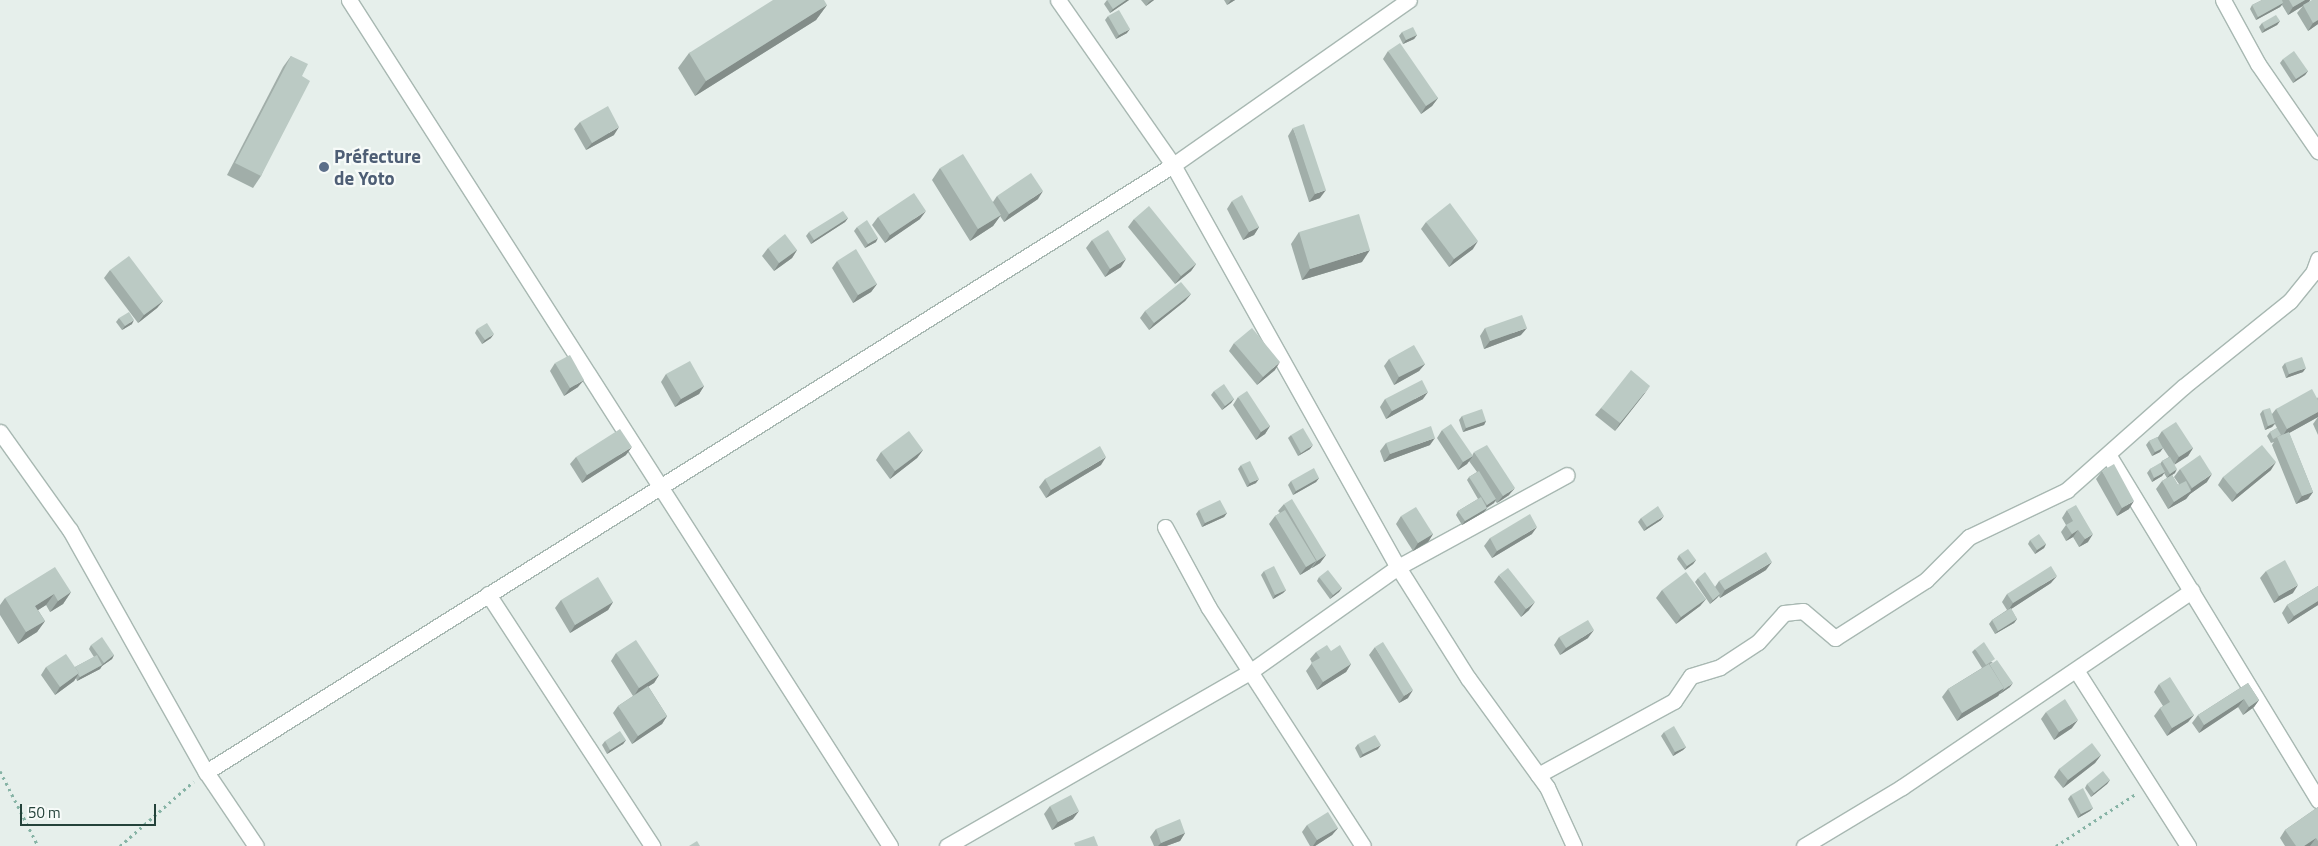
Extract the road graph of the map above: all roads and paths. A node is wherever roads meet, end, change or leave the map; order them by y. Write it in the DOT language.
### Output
graph roads {
  1 [pos="349,0"];
  2 [pos="1058,0"];
  3 [pos="1409,0"];
  4 [pos="2223,0"];
  5 [pos="2318,151"];
  6 [pos="1173,165"];
  7 [pos="2318,259"];
  8 [pos="0,432"];
  9 [pos="2109,456"];
  10 [pos="1567,475"];
  11 [pos="660,486"];
  12 [pos="1165,526"];
  13 [pos="1398,566"];
  14 [pos="2192,591"];
  15 [pos="488,594"];
  16 [pos="2076,670"];
  17 [pos="1251,671"];
  18 [pos="0,771"];
  19 [pos="206,772"];
  20 [pos="1538,775"];
  21 [pos="2148,785"];
  22 [pos="2318,800"];
  23 [pos="38,846"];
  24 [pos="120,846"];
  25 [pos="256,846"];
  26 [pos="652,846"];
  27 [pos="890,846"];
  28 [pos="947,846"];
  29 [pos="1363,846"];
  30 [pos="1574,846"];
  31 [pos="1804,846"];
  32 [pos="2056,846"];
  33 [pos="2188,846"];
  1 -- 11 [label="street"];
  2 -- 6 [label="street"];
  3 -- 6 [label="street"];
  4 -- 5 [label="street"];
  6 -- 11 [label="street"];
  6 -- 13 [label="street"];
  7 -- 9 [label="street"];
  8 -- 19 [label="street"];
  9 -- 14 [label="street"];
  9 -- 20 [label="street"];
  10 -- 13 [label="street"];
  11 -- 15 [label="street"];
  11 -- 27 [label="street"];
  12 -- 17 [label="street"];
  13 -- 17 [label="street"];
  13 -- 20 [label="street"];
  14 -- 16 [label="street"];
  14 -- 22 [label="street"];
  15 -- 19 [label="street"];
  15 -- 26 [label="street"];
  16 -- 21 [label="street"];
  16 -- 31 [label="street"];
  17 -- 28 [label="street"];
  17 -- 29 [label="street"];
  18 -- 23 [label="path"];
  19 -- 24 [label="path"];
  19 -- 25 [label="street"];
  20 -- 30 [label="street"];
  21 -- 32 [label="path"];
  21 -- 33 [label="street"];
}
